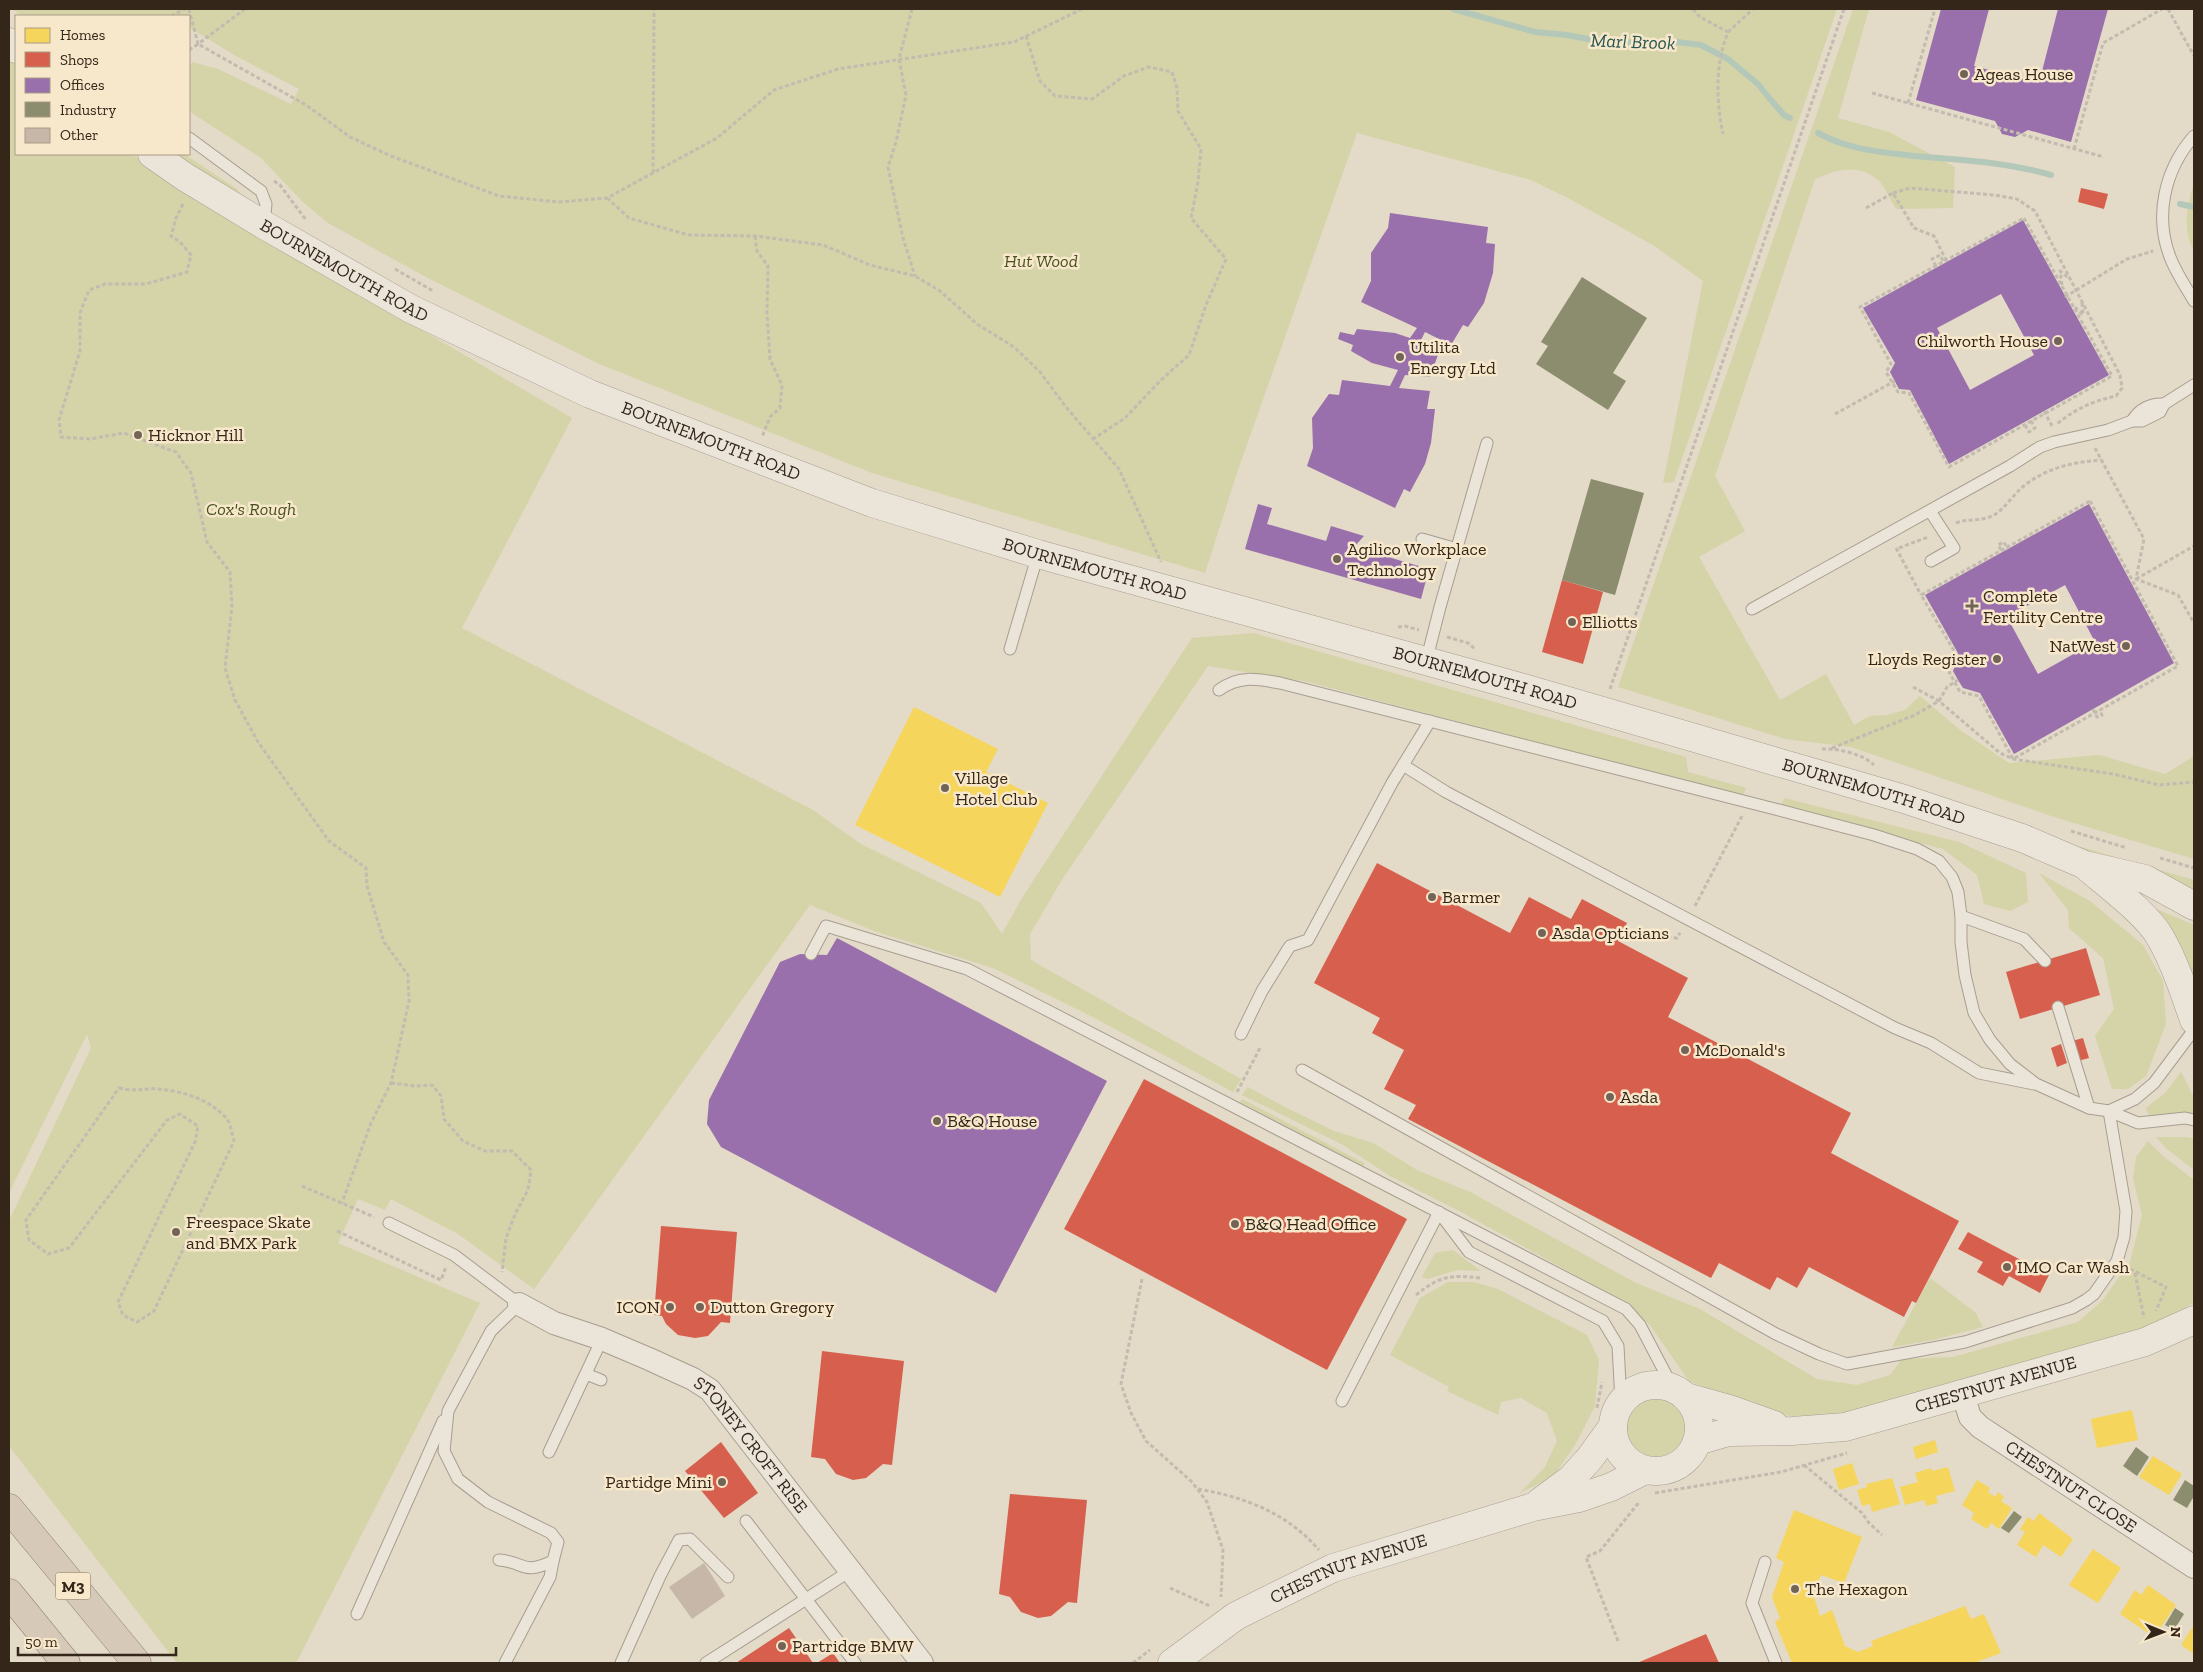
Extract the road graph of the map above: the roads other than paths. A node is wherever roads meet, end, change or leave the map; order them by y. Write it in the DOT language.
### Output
graph roads {
  1 [pos="2194,136"];
  2 [pos="190,139"];
  3 [pos="153,155"];
  4 [pos="264,225"];
  5 [pos="2194,301"];
  6 [pos="2194,385"];
  7 [pos="1487,443"];
  8 [pos="1930,511"];
  9 [pos="1422,539"];
  10 [pos="1457,549"];
  11 [pos="1038,554"];
  12 [pos="1931,561"];
  13 [pos="1752,609"];
  14 [pos="1010,648"];
  15 [pos="1426,662"];
  16 [pos="1220,690"];
  17 [pos="1430,720"];
  18 [pos="1403,765"];
  19 [pos="2085,865"];
  20 [pos="2194,906"];
  21 [pos="1961,916"];
  22 [pos="811,954"];
  23 [pos="2045,960"];
  24 [pos="2058,1007"];
  25 [pos="2194,1028"];
  26 [pos="1241,1034"];
  27 [pos="1302,1070"];
  28 [pos="2036,1084"];
  29 [pos="2089,1108"];
  30 [pos="2109,1110"];
  31 [pos="2194,1120"];
  32 [pos="1439,1212"];
  33 [pos="389,1223"];
  34 [pos="519,1304"];
  35 [pos="2194,1320"];
  36 [pos="602,1339"];
  37 [pos="586,1374"];
  38 [pos="600,1380"];
  39 [pos="1679,1393"];
  40 [pos="1962,1395"];
  41 [pos="1342,1401"];
  42 [pos="448,1410"];
  43 [pos="1609,1415"];
  44 [pos="1792,1431"];
  45 [pos="1696,1441"];
  46 [pos="549,1452"];
  47 [pos="1645,1482"];
  48 [pos="1533,1507"];
  49 [pos="9,1508"];
  50 [pos="746,1520"];
  51 [pos="498,1560"];
  52 [pos="553,1561"];
  53 [pos="1765,1562"];
  54 [pos="2194,1567"];
  55 [pos="850,1571"];
  56 [pos="728,1577"];
  57 [pos="9,1593"];
  58 [pos="807,1599"];
  59 [pos="357,1614"];
  60 [pos="1175,1662"];
  61 [pos="66,1663"];
  62 [pos="137,1663"];
  63 [pos="505,1663"];
  64 [pos="621,1663"];
  65 [pos="706,1663"];
  66 [pos="856,1663"];
  67 [pos="922,1663"];
  68 [pos="1776,1663"];
  1 -- 5 [label="lane"];
  2 -- 4 [label="lane"];
  3 -- 4 [label="street, BOURNEMOUTH ROAD"];
  4 -- 11 [label="street, BOURNEMOUTH ROAD"];
  6 -- 8 [label="lane"];
  7 -- 10 [label="lane"];
  8 -- 12 [label="lane"];
  8 -- 13 [label="lane"];
  9 -- 10 [label="lane"];
  10 -- 15 [label="lane"];
  11 -- 14 [label="lane"];
  11 -- 15 [label="street, BOURNEMOUTH ROAD"];
  15 -- 19 [label="street, BOURNEMOUTH ROAD"];
  16 -- 17 [label="lane"];
  17 -- 18 [label="lane"];
  17 -- 21 [label="lane"];
  18 -- 26 [label="lane"];
  18 -- 28 [label="lane"];
  19 -- 20 [label="street, BOURNEMOUTH ROAD"];
  19 -- 25 [label="street, BOURNEMOUTH ROAD"];
  21 -- 23 [label="lane"];
  21 -- 28 [label="lane"];
  22 -- 32 [label="lane"];
  24 -- 29 [label="lane"];
  25 -- 30 [label="lane"];
  27 -- 30 [label="lane"];
  28 -- 29 [label="lane"];
  29 -- 30 [label="lane"];
  30 -- 31 [label="lane"];
  32 -- 39 [label="lane"];
  32 -- 41 [label="lane"];
  32 -- 43 [label="lane"];
  33 -- 34 [label="lane"];
  34 -- 36 [label="street, STONEY CROFT RISE"];
  34 -- 42 [label="lane"];
  35 -- 40 [label="street, CHESTNUT AVENUE"];
  36 -- 37 [label="lane"];
  36 -- 55 [label="street, STONEY CROFT RISE"];
  37 -- 38 [label="lane"];
  37 -- 46 [label="lane"];
  39 -- 43 [label="street"];
  39 -- 44 [label="street, CHESTNUT AVENUE"];
  39 -- 45 [label="street"];
  40 -- 44 [label="street, CHESTNUT AVENUE"];
  40 -- 54 [label="street, CHESTNUT CLOSE"];
  42 -- 52 [label="lane"];
  42 -- 59 [label="lane"];
  43 -- 47 [label="street"];
  43 -- 48 [label="street, CHESTNUT AVENUE"];
  44 -- 45 [label="street, CHESTNUT AVENUE"];
  45 -- 47 [label="street"];
  47 -- 48 [label="street, CHESTNUT AVENUE"];
  48 -- 60 [label="street, CHESTNUT AVENUE"];
  49 -- 62 [label="highway, M3"];
  50 -- 58 [label="lane"];
  51 -- 52 [label="lane"];
  52 -- 63 [label="lane"];
  53 -- 68 [label="lane"];
  55 -- 58 [label="lane"];
  55 -- 67 [label="street, STONEY CROFT RISE"];
  56 -- 64 [label="lane"];
  57 -- 61 [label="highway"];
  58 -- 65 [label="lane"];
  58 -- 66 [label="lane"];
}
